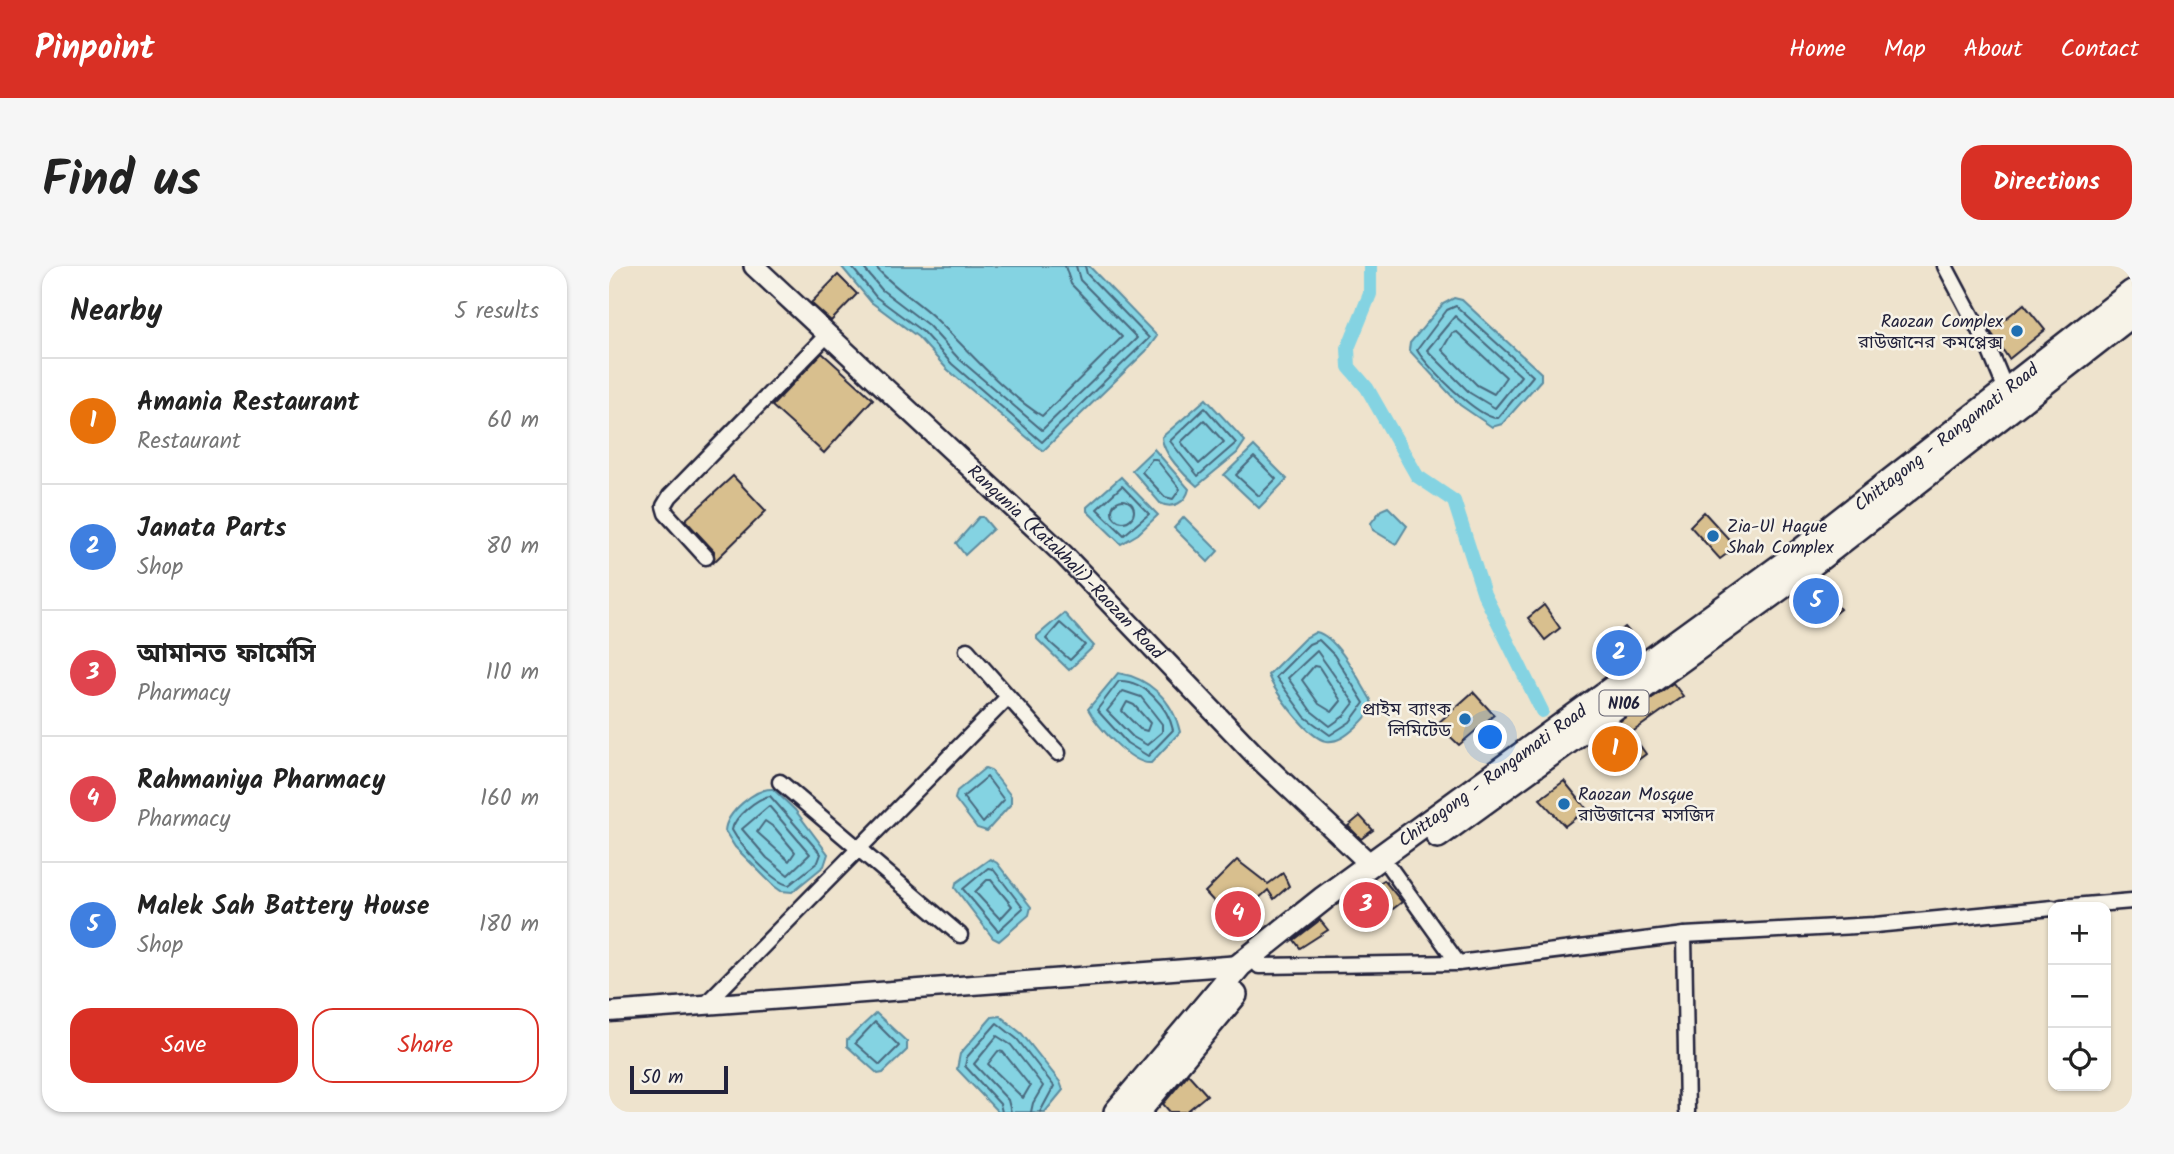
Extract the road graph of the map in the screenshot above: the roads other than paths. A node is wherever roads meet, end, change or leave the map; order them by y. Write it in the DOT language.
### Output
graph roads {
  1 [pos="754,266"];
  2 [pos="1945,266"];
  3 [pos="2132,292"];
  4 [pos="2132,315"];
  5 [pos="828,334"];
  6 [pos="2006,390"];
  7 [pos="706,557"];
  8 [pos="967,650"];
  9 [pos="1008,696"];
  10 [pos="1058,753"];
  11 [pos="780,782"];
  12 [pos="857,849"];
  13 [pos="1381,866"];
  14 [pos="2132,901"];
  15 [pos="2111,903"];
  16 [pos="2048,908"];
  17 [pos="960,935"];
  18 [pos="1684,935"];
  19 [pos="1458,963"];
  20 [pos="1250,965"];
  21 [pos="706,1004"];
  22 [pos="609,1012"];
  23 [pos="1116,1112"];
  24 [pos="1138,1112"];
  25 [pos="1686,1112"];
  1 -- 5 [label="main road, Rangunia (Katakhali)-Raozan Road"];
  2 -- 6 [label="street"];
  3 -- 6 [label="highway, Chittagong - Rangamati Road / N106"];
  4 -- 13 [label="highway, Chittagong - Rangamati Road / N106"];
  5 -- 7 [label="street"];
  5 -- 13 [label="main road, Rangunia (Katakhali)-Raozan Road"];
  6 -- 13 [label="highway, Chittagong - Rangamati Road / N106"];
  8 -- 9 [label="street"];
  9 -- 10 [label="street"];
  9 -- 12 [label="street"];
  11 -- 12 [label="street"];
  12 -- 17 [label="street"];
  12 -- 21 [label="street"];
  13 -- 19 [label="street"];
  13 -- 20 [label="highway, Chittagong - Rangamati Road / N106"];
  14 -- 15 [label="street"];
  16 -- 18 [label="street"];
  18 -- 19 [label="street"];
  18 -- 25 [label="street"];
  19 -- 20 [label="street"];
  20 -- 21 [label="street"];
  20 -- 23 [label="highway, Chittagong - Rangamati Road / N106"];
  20 -- 24 [label="highway, Chittagong - Rangamati Road / N106"];
  21 -- 22 [label="street"];
}
